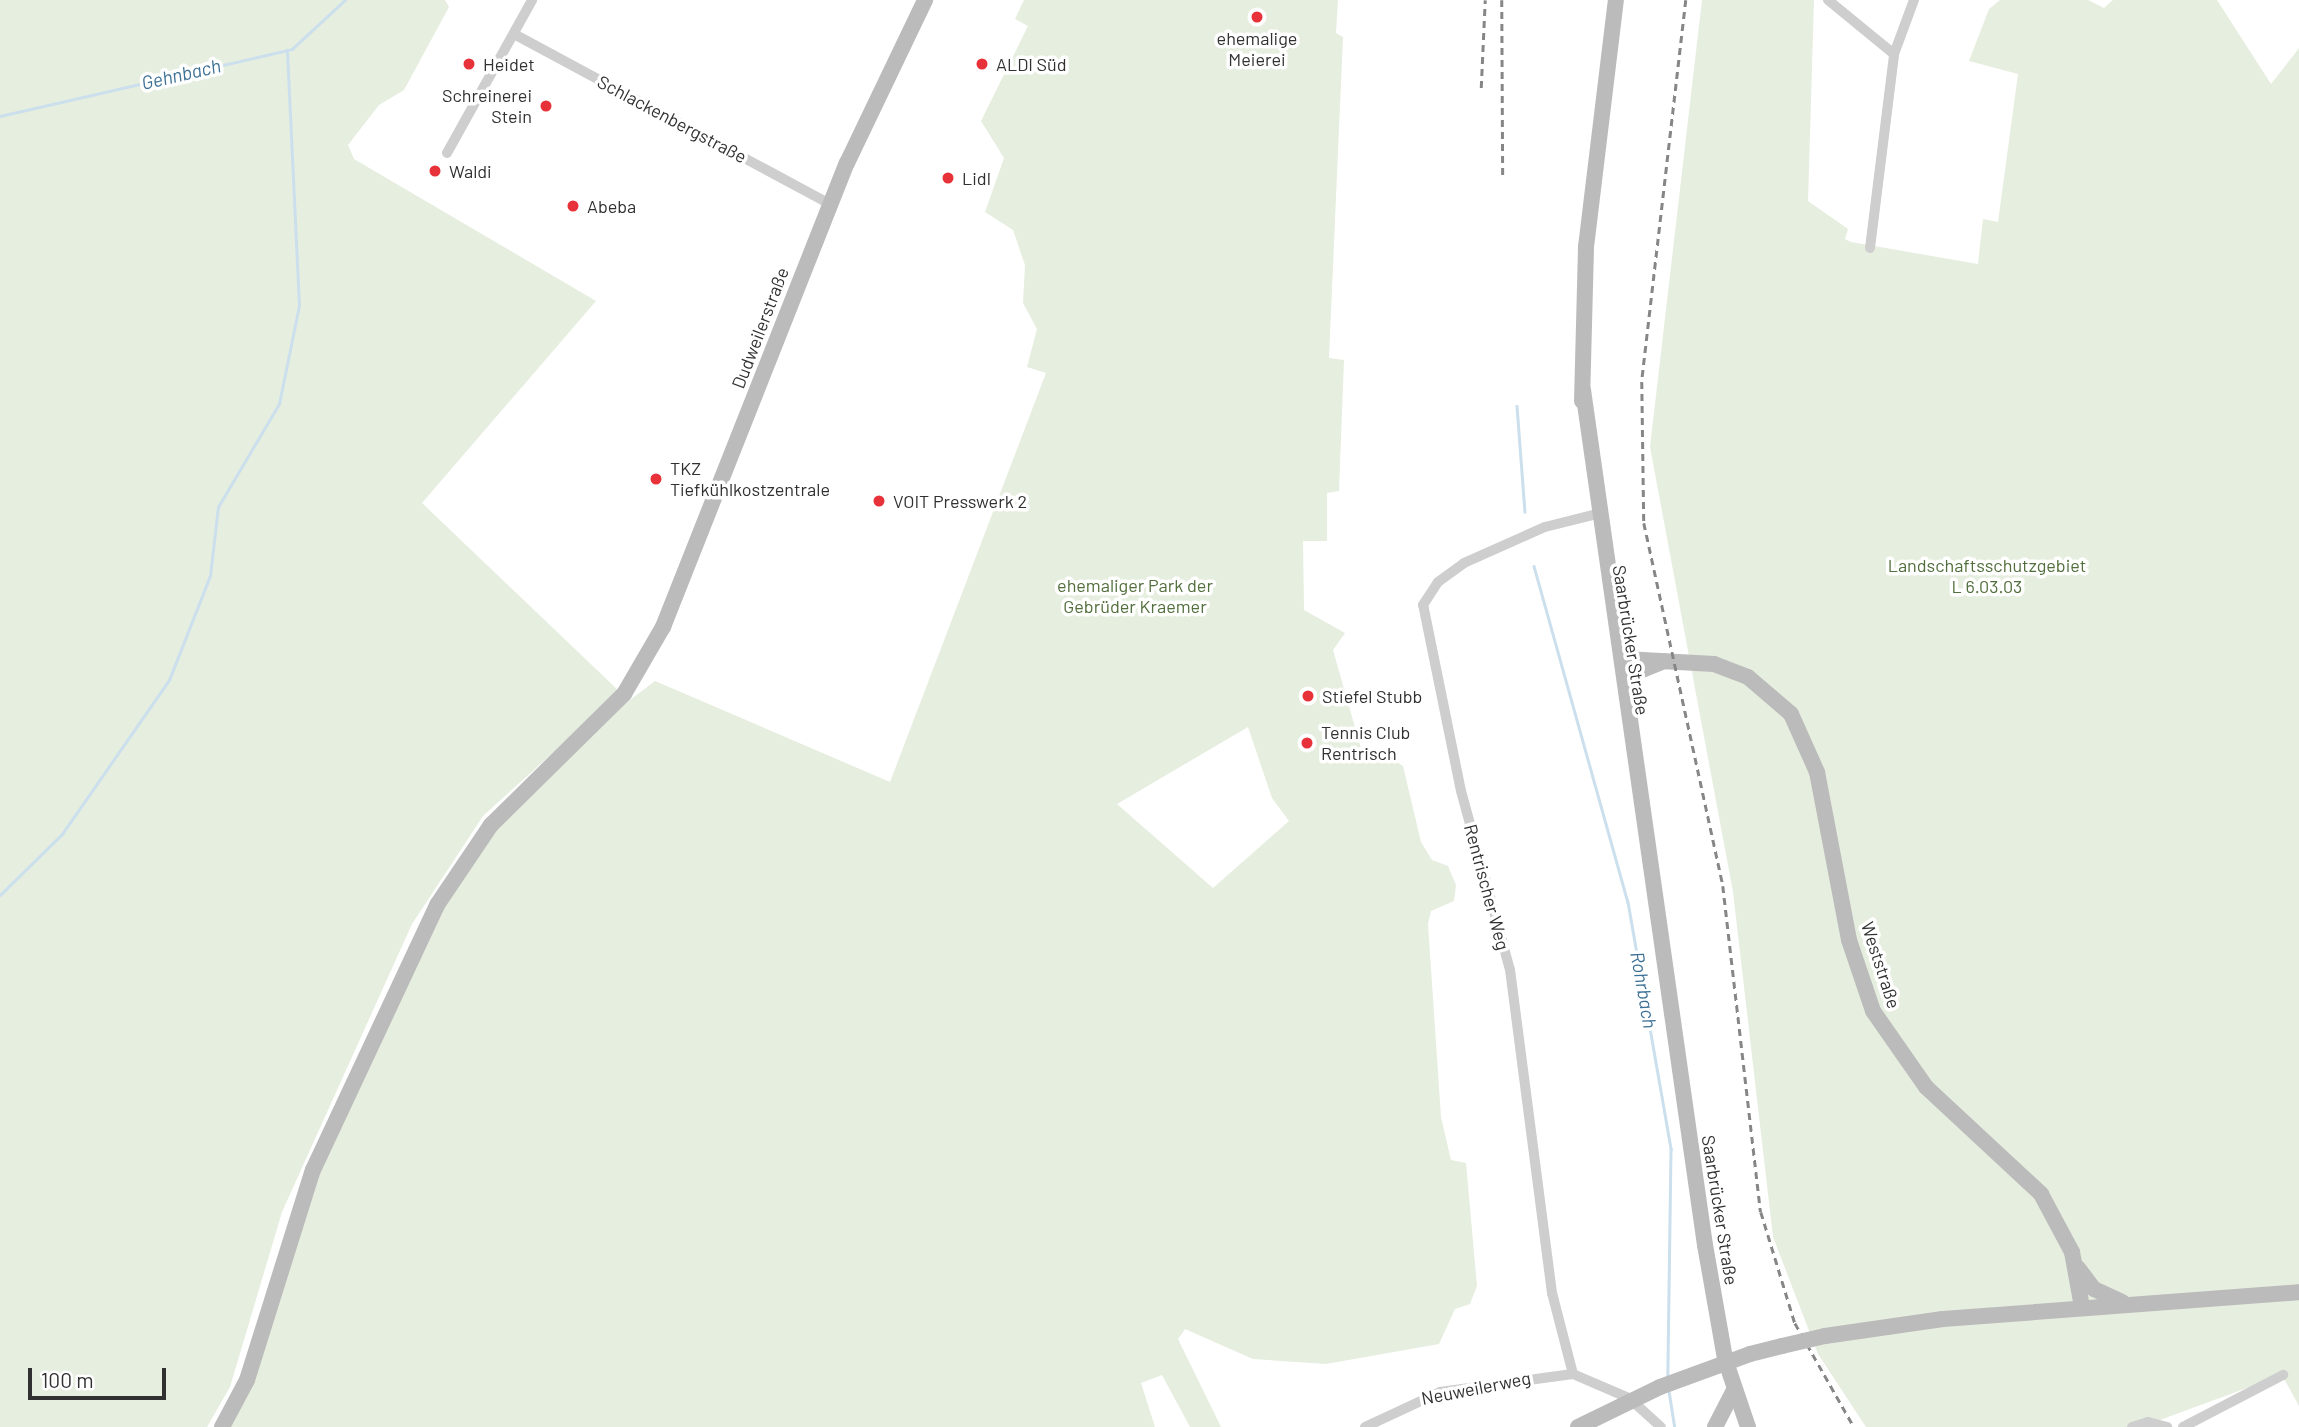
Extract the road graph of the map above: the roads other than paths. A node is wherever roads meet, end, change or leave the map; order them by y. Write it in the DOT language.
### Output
graph roads {
  1 [pos="532,0"];
  2 [pos="925,0"];
  3 [pos="1616,0"];
  4 [pos="1828,0"];
  5 [pos="1914,0"];
  6 [pos="514,34"];
  7 [pos="1894,54"];
  8 [pos="447,153"];
  9 [pos="830,204"];
  10 [pos="1870,248"];
  11 [pos="1596,514"];
  12 [pos="1623,669"];
  13 [pos="2077,1266"];
  14 [pos="2299,1292"];
  15 [pos="2128,1304"];
  16 [pos="2082,1307"];
  17 [pos="1573,1374"];
  18 [pos="2283,1375"];
  19 [pos="1734,1390"];
  20 [pos="222,1427"];
  21 [pos="1365,1427"];
  22 [pos="1578,1427"];
  23 [pos="1661,1427"];
  24 [pos="1716,1427"];
  25 [pos="1748,1427"];
  26 [pos="2132,1427"];
  27 [pos="2167,1427"];
  28 [pos="2183,1427"];
  1 -- 6 [label="street"];
  2 -- 9 [label="main road, Dudweilerstraße"];
  3 -- 11 [label="main road, Saarbrücker Straße"];
  4 -- 7 [label="street"];
  5 -- 7 [label="street"];
  6 -- 8 [label="street"];
  6 -- 9 [label="street, Schlackenbergstraße"];
  7 -- 10 [label="street"];
  9 -- 20 [label="main road, Dudweilerstraße"];
  11 -- 12 [label="main road, Saarbrücker Straße"];
  11 -- 17 [label="street, Rentrischer Weg"];
  12 -- 13 [label="main road, Weststraße"];
  12 -- 19 [label="main road, Saarbrücker Straße"];
  13 -- 15 [label="main road"];
  13 -- 16 [label="main road, Weststraße"];
  14 -- 15 [label="main road"];
  15 -- 16 [label="main road"];
  16 -- 22 [label="main road, bridge"];
  17 -- 21 [label="street, Neuweilerweg"];
  17 -- 23 [label="street"];
  18 -- 28 [label="street"];
  19 -- 24 [label="main road"];
  19 -- 25 [label="main road, Saarbrücker Straße"];
  26 -- 27 [label="street"];
}
